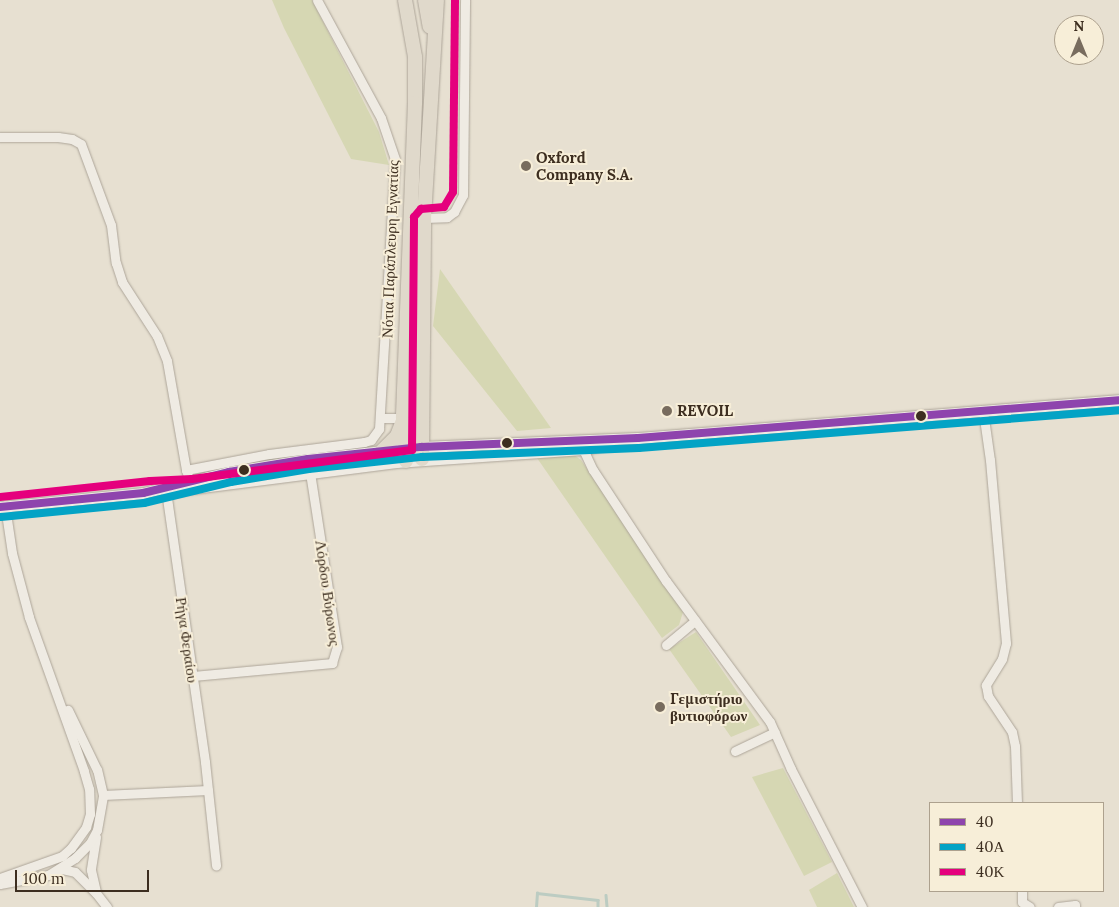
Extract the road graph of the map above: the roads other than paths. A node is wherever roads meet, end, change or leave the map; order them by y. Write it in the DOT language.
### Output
graph roads {
  1 [pos="318,0"];
  2 [pos="405,0"];
  3 [pos="425,0"];
  4 [pos="437,0"];
  5 [pos="465,0"];
  6 [pos="434,60"];
  7 [pos="0,137"];
  8 [pos="424,218"];
  9 [pos="1119,400"];
  10 [pos="983,411"];
  11 [pos="381,418"];
  12 [pos="403,418"];
  13 [pos="638,438"];
  14 [pos="578,449"];
  15 [pos="382,451"];
  16 [pos="422,453"];
  17 [pos="405,455"];
  18 [pos="310,472"];
  19 [pos="189,480"];
  20 [pos="151,491"];
  21 [pos="166,491"];
  22 [pos="2,507"];
  23 [pos="695,621"];
  24 [pos="666,645"];
  25 [pos="193,676"];
  26 [pos="53,680"];
  27 [pos="775,732"];
  28 [pos="735,751"];
  29 [pos="208,790"];
  30 [pos="103,795"];
  31 [pos="1017,802"];
  32 [pos="97,830"];
  33 [pos="77,841"];
  34 [pos="62,856"];
  35 [pos="75,858"];
  36 [pos="216,865"];
  37 [pos="91,870"];
  38 [pos="48,875"];
  39 [pos="0,878"];
  40 [pos="83,878"];
  41 [pos="0,884"];
  42 [pos="1022,892"];
  43 [pos="96,893"];
  44 [pos="107,907"];
  45 [pos="862,907"];
  46 [pos="1030,907"];
  47 [pos="1058,907"];
  48 [pos="1075,907"];
  1 -- 11 [label="street, Νότια Παράπλευρη Εγνατίας"];
  2 -- 12 [label="highway"];
  3 -- 6 [label="highway"];
  4 -- 6 [label="highway"];
  5 -- 8 [label="street"];
  6 -- 8 [label="highway"];
  7 -- 19 [label="street"];
  8 -- 16 [label="highway"];
  9 -- 10 [label="main road"];
  10 -- 13 [label="main road"];
  10 -- 31 [label="street"];
  11 -- 12 [label="street"];
  11 -- 19 [label="street"];
  12 -- 15 [label="highway"];
  12 -- 17 [label="highway"];
  13 -- 14 [label="main road"];
  13 -- 16 [label="main road"];
  14 -- 16 [label="main road"];
  14 -- 23 [label="street"];
  15 -- 17 [label="main road"];
  15 -- 19 [label="main road"];
  16 -- 17 [label="main road"];
  17 -- 18 [label="main road"];
  18 -- 19 [label="main road"];
  18 -- 25 [label="street, Λόρδου Βύρωνος"];
  19 -- 20 [label="main road"];
  19 -- 21 [label="main road"];
  20 -- 21 [label="main road"];
  20 -- 22 [label="main road"];
  21 -- 25 [label="street, Ρήγα Φεραίου"];
  22 -- 26 [label="street"];
  23 -- 24 [label="street"];
  23 -- 27 [label="street"];
  25 -- 29 [label="street, Ρήγα Φεραίου"];
  26 -- 30 [label="street"];
  26 -- 33 [label="street"];
  27 -- 28 [label="street"];
  27 -- 45 [label="street"];
  29 -- 30 [label="street"];
  29 -- 36 [label="street, Ρήγα Φεραίου"];
  30 -- 32 [label="street"];
  32 -- 35 [label="street"];
  32 -- 37 [label="street"];
  33 -- 34 [label="street"];
  33 -- 35 [label="street"];
  34 -- 35 [label="street"];
  34 -- 39 [label="street"];
  35 -- 37 [label="street"];
  35 -- 38 [label="street"];
  35 -- 40 [label="street"];
  37 -- 43 [label="street"];
  38 -- 40 [label="street"];
  38 -- 41 [label="street"];
  40 -- 43 [label="street"];
  42 -- 46 [label="street"];
  43 -- 44 [label="street"];
  47 -- 48 [label="street"];
}
